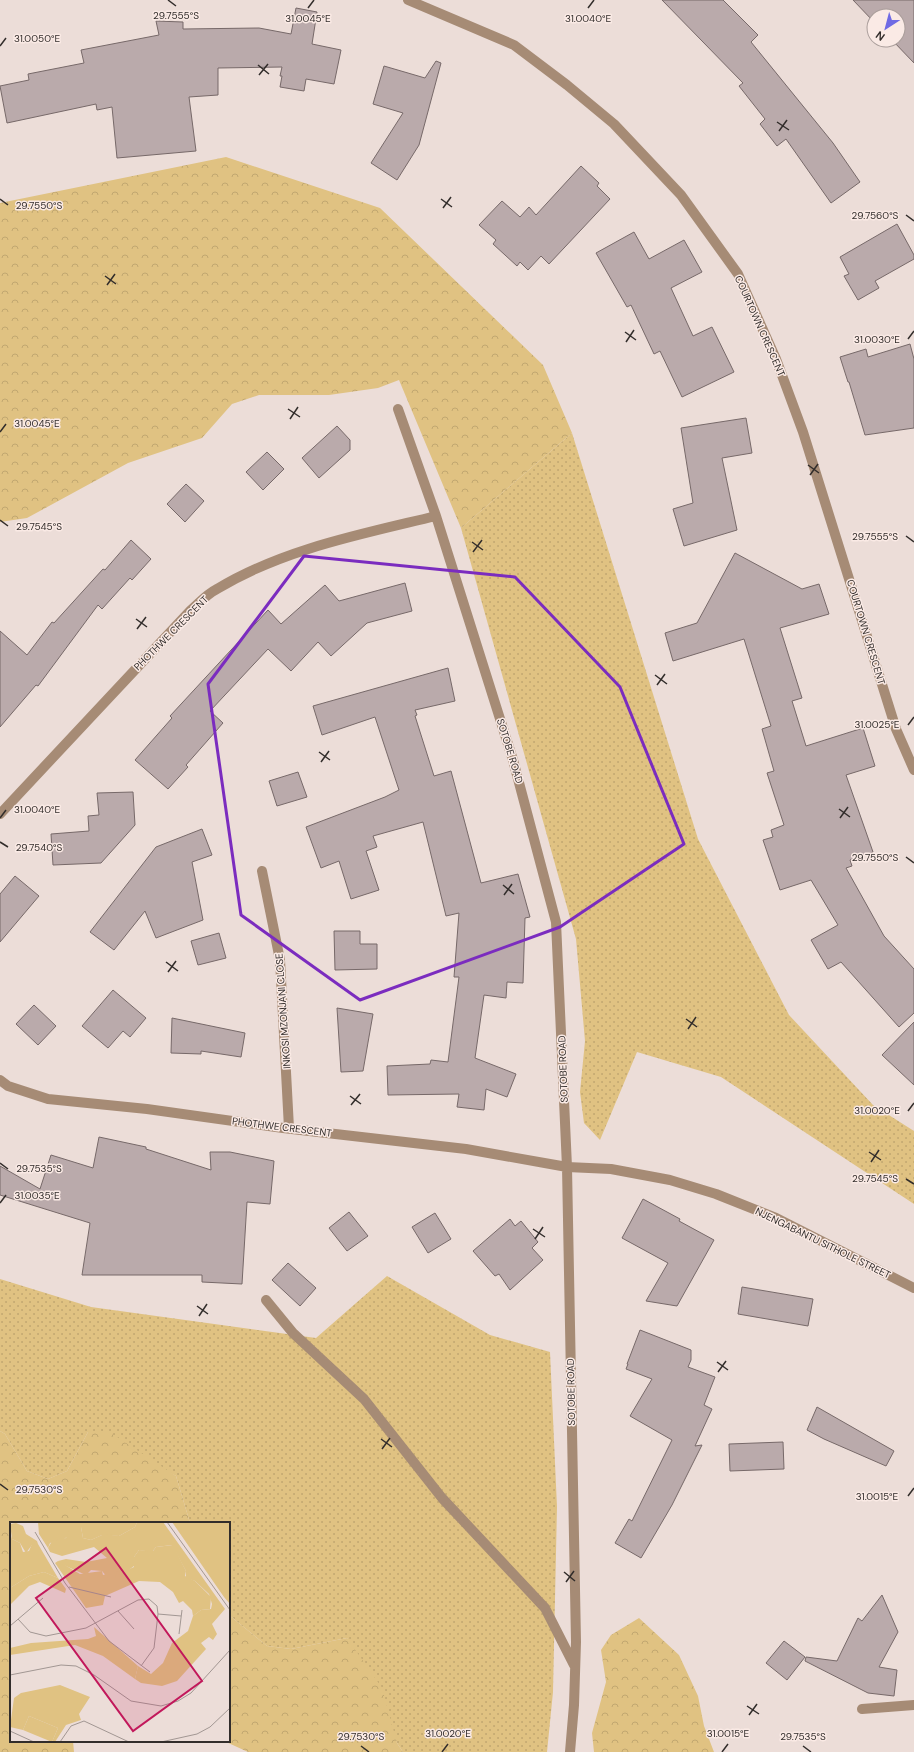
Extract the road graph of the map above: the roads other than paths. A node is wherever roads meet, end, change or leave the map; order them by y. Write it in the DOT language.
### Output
graph roads {
  1 [pos="408,0"];
  2 [pos="398,409"];
  3 [pos="436,516"];
  4 [pos="914,770"];
  5 [pos="0,814"];
  6 [pos="262,871"];
  7 [pos="0,1080"];
  8 [pos="289,1128"];
  9 [pos="567,1167"];
  10 [pos="914,1288"];
  11 [pos="266,1300"];
  12 [pos="575,1666"];
  13 [pos="914,1706"];
  14 [pos="862,1709"];
  15 [pos="570,1752"];
  1 -- 4 [label="street, COURTOWN CRESCENT"];
  2 -- 3 [label="street, SOTOBE ROAD"];
  3 -- 5 [label="street, PHOTHWE CRESCENT"];
  3 -- 9 [label="street, SOTOBE ROAD"];
  6 -- 8 [label="street, INKOSI MZONJANI CLOSE"];
  7 -- 8 [label="street, PHOTHWE CRESCENT"];
  8 -- 9 [label="street, PHOTHWE CRESCENT"];
  9 -- 10 [label="street, NJENGABANTU SITHOLE STREET"];
  9 -- 12 [label="street, SOTOBE ROAD"];
  11 -- 12 [label="street"];
  12 -- 15 [label="street, SOTOBE ROAD"];
  13 -- 14 [label="street"];
}
